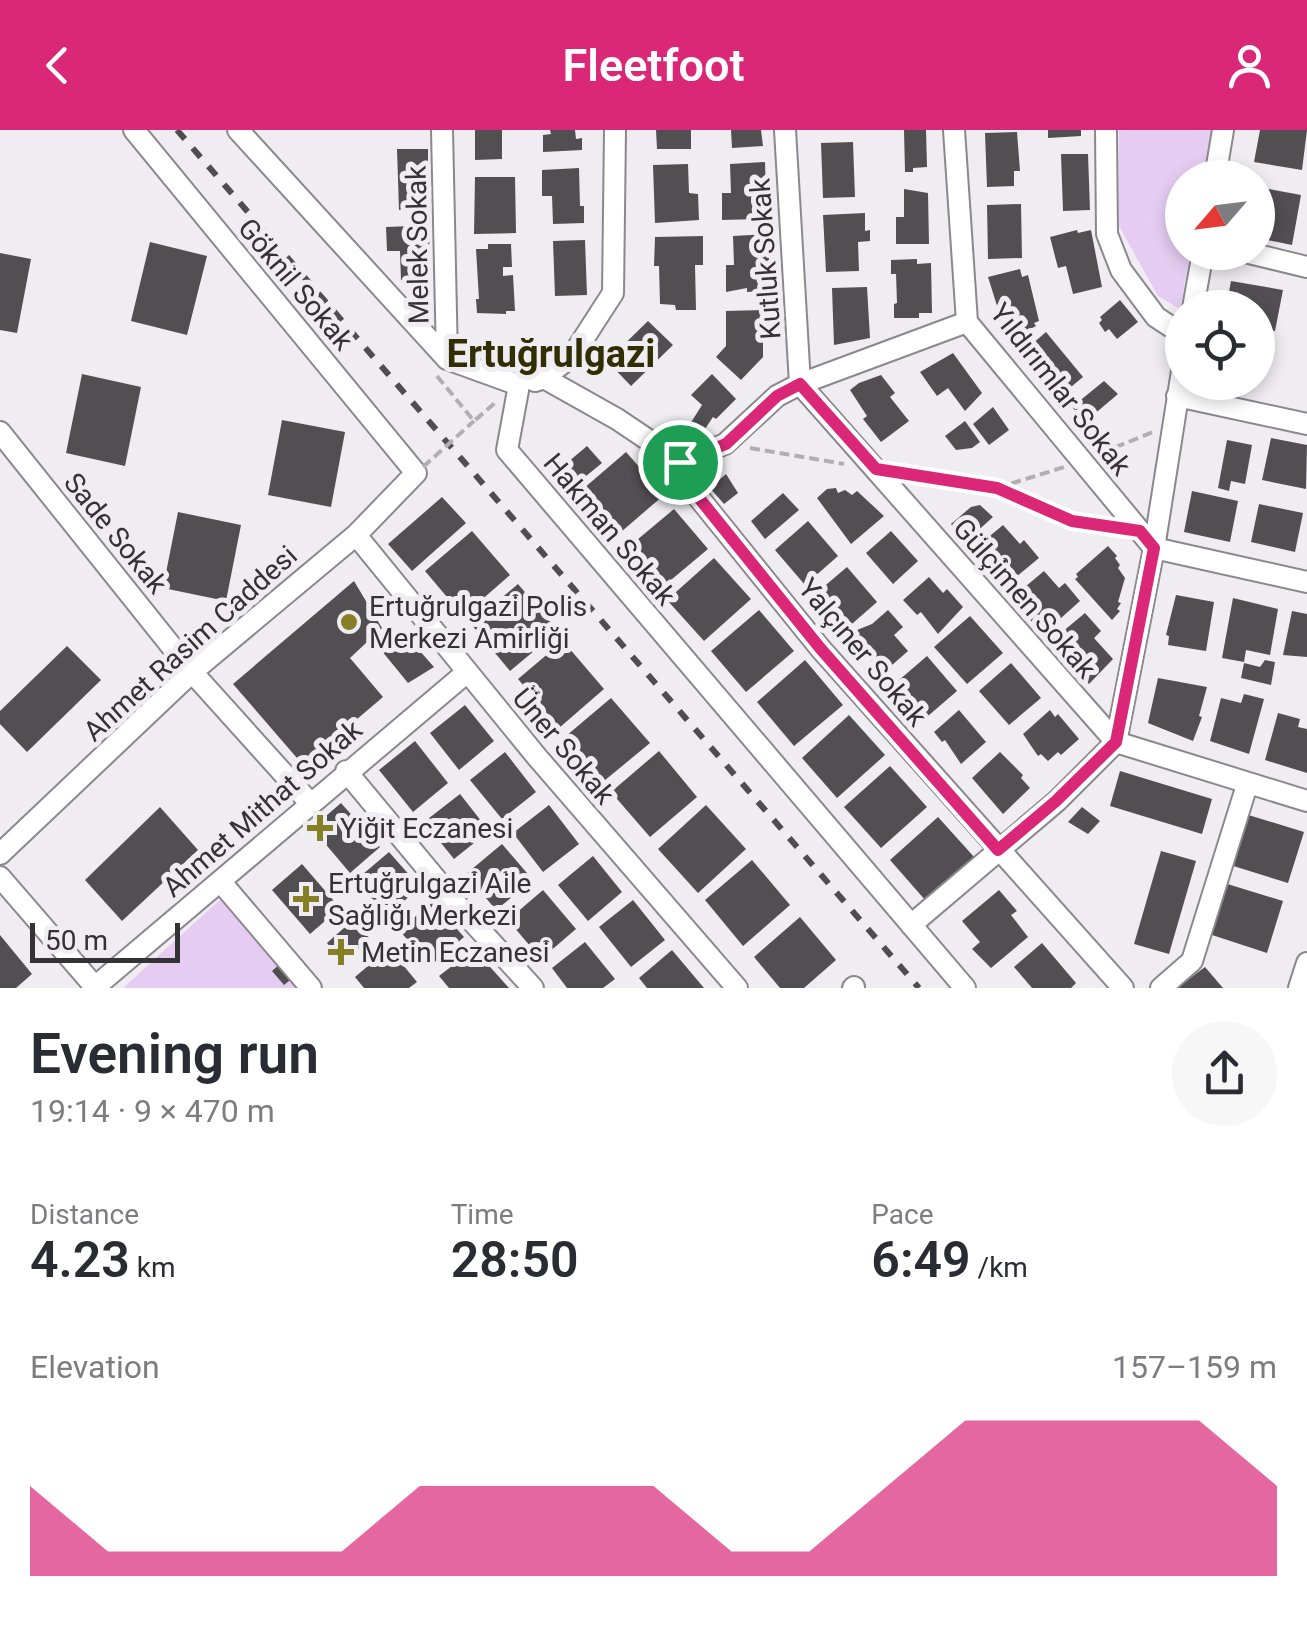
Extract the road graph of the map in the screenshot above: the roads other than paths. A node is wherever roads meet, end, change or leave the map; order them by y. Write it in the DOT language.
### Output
graph roads {
  1 [pos="134,130"];
  2 [pos="238,130"];
  3 [pos="442,130"];
  4 [pos="615,130"];
  5 [pos="785,130"];
  6 [pos="954,130"];
  7 [pos="1106,130"];
  8 [pos="1223,130"];
  9 [pos="1218,160"];
  10 [pos="1275,259"];
  11 [pos="1307,267"];
  12 [pos="967,322"];
  13 [pos="1165,322"];
  14 [pos="441,367"];
  15 [pos="544,378"];
  16 [pos="800,384"];
  17 [pos="519,385"];
  18 [pos="1177,400"];
  19 [pos="1196,400"];
  20 [pos="1307,424"];
  21 [pos="0,432"];
  22 [pos="680,462"];
  23 [pos="420,470"];
  24 [pos="356,535"];
  25 [pos="1147,540"];
  26 [pos="1307,582"];
  27 [pos="192,672"];
  28 [pos="466,672"];
  29 [pos="1116,742"];
  30 [pos="346,771"];
  31 [pos="1247,785"];
  32 [pos="1307,801"];
  33 [pos="310,803"];
  34 [pos="998,850"];
  35 [pos="0,854"];
  36 [pos="0,877"];
  37 [pos="220,881"];
  38 [pos="911,925"];
  39 [pos="1307,963"];
  40 [pos="96,987"];
  41 [pos="311,988"];
  42 [pos="532,988"];
  43 [pos="737,988"];
  44 [pos="965,988"];
  45 [pos="1123,988"];
  46 [pos="1161,988"];
  47 [pos="1299,988"];
  1 -- 23 [label="street, Göknil Sokak"];
  2 -- 14 [label="street"];
  3 -- 14 [label="street, Melek Sokak"];
  4 -- 15 [label="street"];
  5 -- 16 [label="street, Kutluk Sokak"];
  6 -- 12 [label="street, Yıldırımlar Sokak"];
  7 -- 13 [label="street"];
  8 -- 9 [label="street"];
  10 -- 11 [label="street"];
  12 -- 16 [label="street"];
  12 -- 25 [label="street, Yıldırımlar Sokak"];
  14 -- 17 [label="street"];
  15 -- 17 [label="street"];
  15 -- 22 [label="street, Yalçıner Sokak"];
  16 -- 22 [label="street"];
  16 -- 29 [label="street, Gülçimen Sokak"];
  17 -- 38 [label="street, Hakman Sokak"];
  18 -- 25 [label="street"];
  19 -- 20 [label="street"];
  21 -- 27 [label="street, Sade Sokak"];
  22 -- 34 [label="street, Yalçıner Sokak"];
  23 -- 24 [label="street, Ahmet Rasim Caddesi"];
  24 -- 27 [label="street, Ahmet Rasim Caddesi"];
  24 -- 28 [label="street, Üner Sokak"];
  25 -- 26 [label="street"];
  25 -- 29 [label="street"];
  27 -- 33 [label="street, Sade Sokak"];
  27 -- 35 [label="street, Ahmet Rasim Caddesi"];
  28 -- 30 [label="street, Ahmet Mithat Sokak"];
  28 -- 43 [label="street, Üner Sokak"];
  29 -- 31 [label="street"];
  29 -- 34 [label="street"];
  30 -- 33 [label="street, Ahmet Mithat Sokak"];
  30 -- 42 [label="street"];
  31 -- 32 [label="street"];
  31 -- 46 [label="street"];
  33 -- 37 [label="street, Ahmet Mithat Sokak"];
  34 -- 38 [label="street"];
  34 -- 45 [label="street, Yalçıner Sokak"];
  36 -- 40 [label="street"];
  37 -- 40 [label="street, Ahmet Mithat Sokak"];
  37 -- 41 [label="street"];
  38 -- 44 [label="street, Hakman Sokak"];
  39 -- 47 [label="street"];
}
